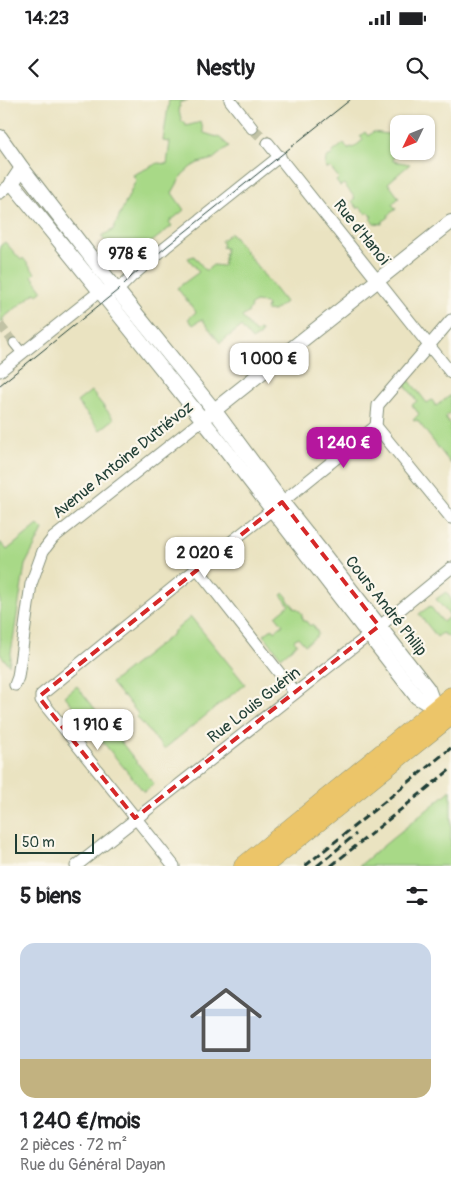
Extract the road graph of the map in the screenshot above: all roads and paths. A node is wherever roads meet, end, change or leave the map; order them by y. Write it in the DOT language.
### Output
graph roads {
  1 [pos="230,100"];
  2 [pos="252,128"];
  3 [pos="0,137"];
  4 [pos="268,143"];
  5 [pos="280,156"];
  6 [pos="22,168"];
  7 [pos="12,183"];
  8 [pos="0,193"];
  9 [pos="451,222"];
  10 [pos="378,279"];
  11 [pos="118,290"];
  12 [pos="100,291"];
  13 [pos="451,320"];
  14 [pos="14,343"];
  15 [pos="430,345"];
  16 [pos="22,353"];
  17 [pos="0,370"];
  18 [pos="451,372"];
  19 [pos="214,410"];
  20 [pos="202,420"];
  21 [pos="376,426"];
  22 [pos="277,506"];
  23 [pos="451,518"];
  24 [pos="197,568"];
  25 [pos="451,568"];
  26 [pos="374,630"];
  27 [pos="14,685"];
  28 [pos="295,693"];
  29 [pos="451,696"];
  30 [pos="435,708"];
  31 [pos="451,716"];
  32 [pos="135,818"];
  33 [pos="76,866"];
  34 [pos="174,866"];
  35 [pos="242,866"];
  36 [pos="264,866"];
  1 -- 2 [label="street"];
  3 -- 6 [label="street, Cours André Philip"];
  4 -- 5 [label="street, Rue d'Hanoï"];
  5 -- 10 [label="street, Rue d'Hanoï"];
  5 -- 11 [label="street"];
  6 -- 7 [label="street"];
  6 -- 11 [label="street, Cours André Philip"];
  7 -- 8 [label="street"];
  7 -- 12 [label="street, Cours André Philip"];
  9 -- 10 [label="street, Avenue Antoine Dutriévoz"];
  10 -- 15 [label="street, Rue d'Hanoï"];
  10 -- 19 [label="street, Avenue Antoine Dutriévoz"];
  11 -- 12 [label="street"];
  11 -- 19 [label="street, Cours André Philip"];
  12 -- 16 [label="street"];
  12 -- 20 [label="street, Cours André Philip"];
  13 -- 15 [label="street"];
  14 -- 16 [label="street"];
  15 -- 18 [label="street, Rue d'Hanoï"];
  15 -- 21 [label="street"];
  16 -- 17 [label="street"];
  19 -- 20 [label="street, Avenue Antoine Dutriévoz"];
  19 -- 22 [label="street, Cours André Philip"];
  20 -- 22 [label="street, Cours André Philip"];
  20 -- 27 [label="street, Avenue Antoine Dutriévoz"];
  21 -- 22 [label="street"];
  21 -- 23 [label="street"];
  22 -- 24 [label="street"];
  22 -- 26 [label="street, Cours André Philip"];
  24 -- 28 [label="street"];
  24 -- 32 [label="street"];
  25 -- 26 [label="street, Rue Louis Guérin"];
  26 -- 28 [label="street, Rue Louis Guérin"];
  26 -- 30 [label="street, Cours André Philip"];
  28 -- 32 [label="street, Rue Louis Guérin"];
  29 -- 30 [label="main road"];
  30 -- 35 [label="main road"];
  31 -- 36 [label="main road"];
  32 -- 33 [label="street, Rue Louis Guérin"];
  32 -- 34 [label="street"];
}
